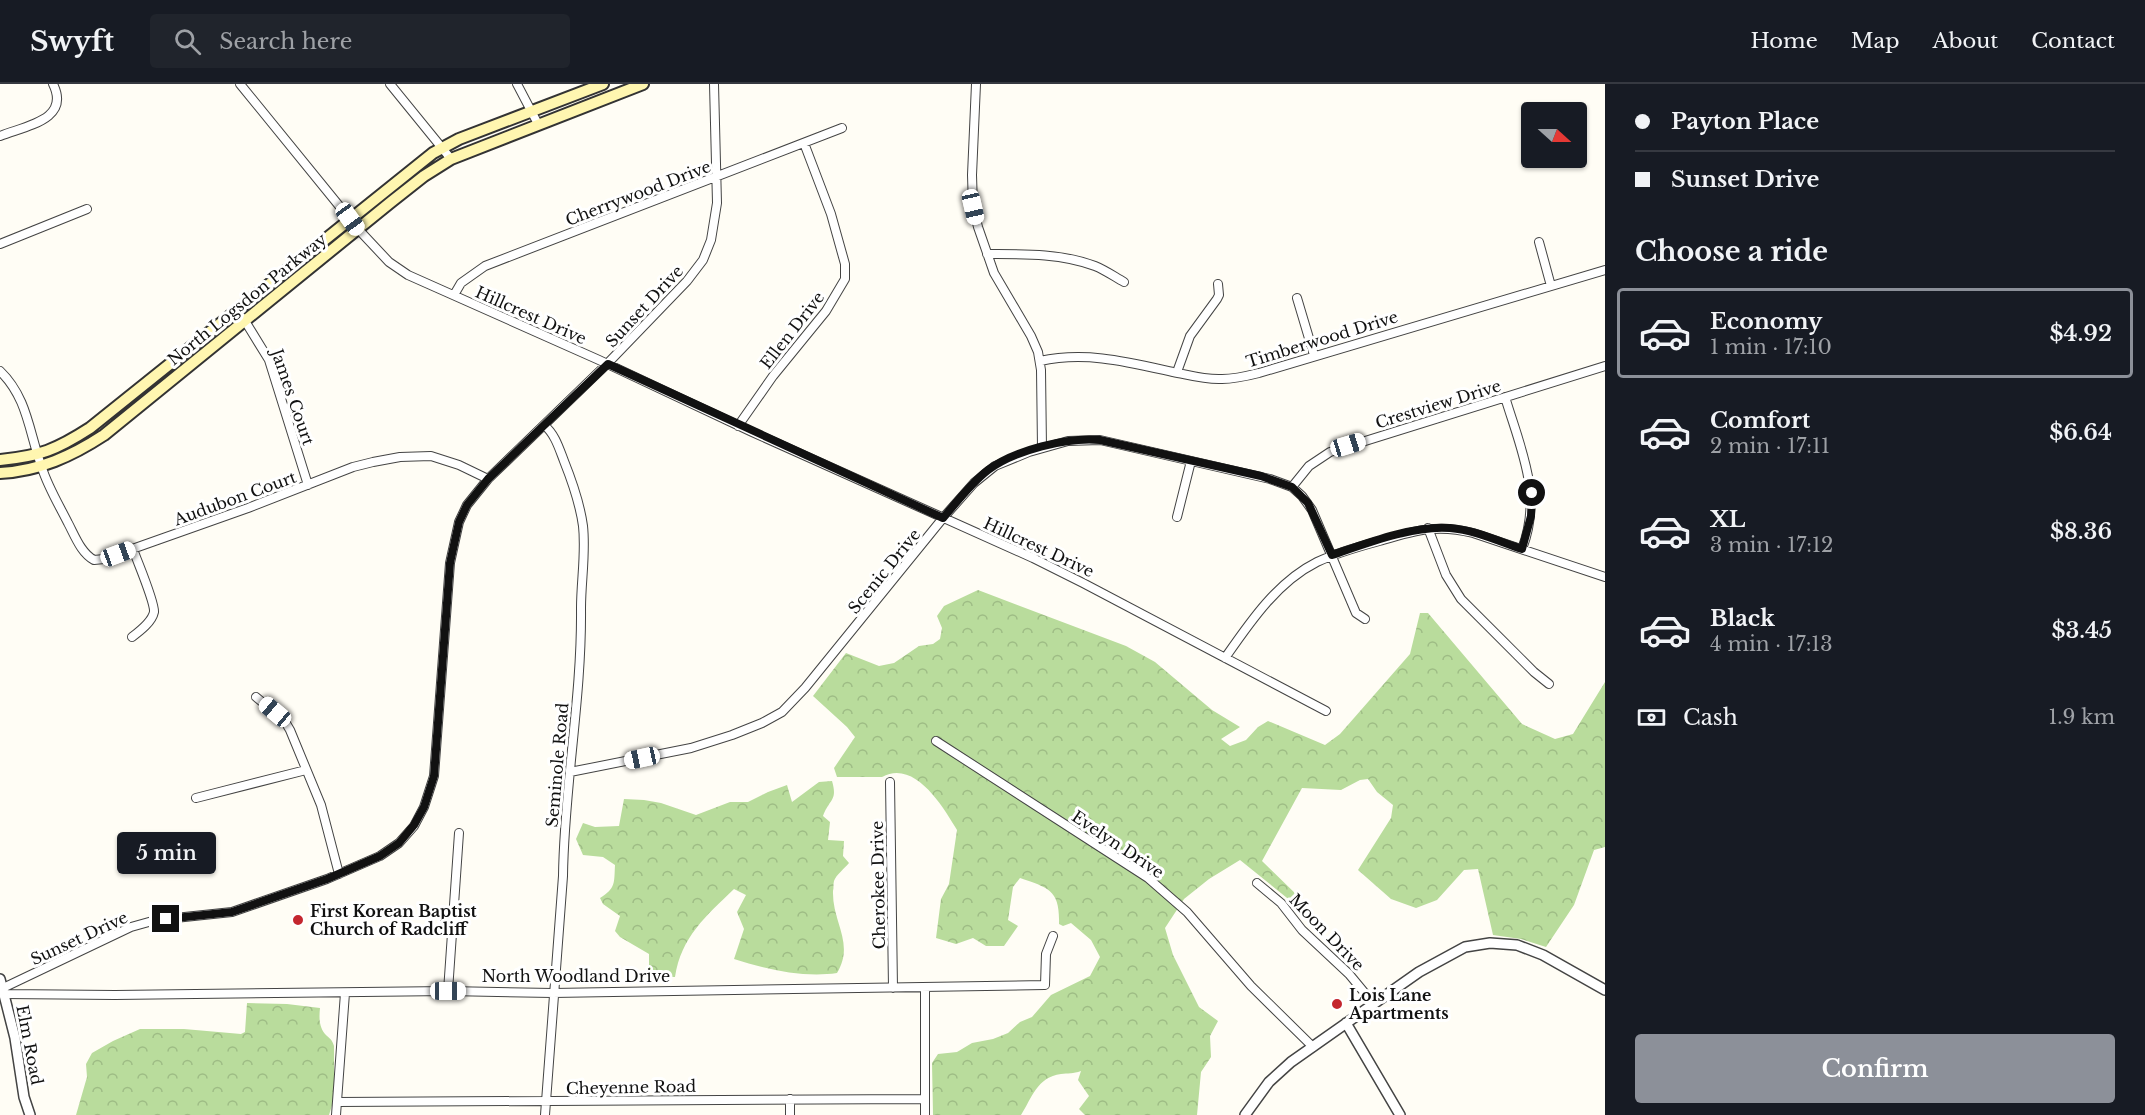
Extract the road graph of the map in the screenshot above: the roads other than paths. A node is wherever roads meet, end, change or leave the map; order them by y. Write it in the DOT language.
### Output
graph roads {
  1 [pos="52,84"];
  2 [pos="240,84"];
  3 [pos="390,84"];
  4 [pos="517,84"];
  5 [pos="603,84"];
  6 [pos="643,84"];
  7 [pos="714,84"];
  8 [pos="976,84"];
  9 [pos="531,112"];
  10 [pos="538,124"];
  11 [pos="842,128"];
  12 [pos="0,136"];
  13 [pos="804,143"];
  14 [pos="442,148"];
  15 [pos="451,159"];
  16 [pos="718,177"];
  17 [pos="87,209"];
  18 [pos="350,219"];
  19 [pos="357,229"];
  20 [pos="1539,242"];
  21 [pos="0,244"];
  22 [pos="987,254"];
  23 [pos="1605,270"];
  24 [pos="1124,282"];
  25 [pos="1218,284"];
  26 [pos="1551,286"];
  27 [pos="454,296"];
  28 [pos="1297,298"];
  29 [pos="236,311"];
  30 [pos="245,321"];
  31 [pos="1314,355"];
  32 [pos="1040,361"];
  33 [pos="608,364"];
  34 [pos="1605,366"];
  35 [pos="0,371"];
  36 [pos="1177,372"];
  37 [pos="1505,398"];
  38 [pos="544,425"];
  39 [pos="738,426"];
  40 [pos="1042,448"];
  41 [pos="38,454"];
  42 [pos="0,460"];
  43 [pos="1191,461"];
  44 [pos="41,466"];
  45 [pos="0,473"];
  46 [pos="488,479"];
  47 [pos="308,485"];
  48 [pos="1292,487"];
  49 [pos="1177,517"];
  50 [pos="943,518"];
  51 [pos="1428,528"];
  52 [pos="133,549"];
  53 [pos="1522,549"];
  54 [pos="1332,555"];
  55 [pos="1605,578"];
  56 [pos="1365,619"];
  57 [pos="132,637"];
  58 [pos="1225,658"];
  59 [pos="1549,684"];
  60 [pos="256,698"];
  61 [pos="1326,711"];
  62 [pos="936,741"];
  63 [pos="306,770"];
  64 [pos="570,772"];
  65 [pos="890,782"];
  66 [pos="196,798"];
  67 [pos="459,833"];
  68 [pos="339,874"];
  69 [pos="1257,883"];
  70 [pos="1053,936"];
  71 [pos="893,988"];
  72 [pos="925,988"];
  73 [pos="2,989"];
  74 [pos="1605,990"];
  75 [pos="448,991"];
  76 [pos="345,993"];
  77 [pos="553,993"];
  78 [pos="1373,1003"];
  79 [pos="1346,1023"];
  80 [pos="1313,1047"];
  81 [pos="790,1099"];
  82 [pos="925,1099"];
  83 [pos="546,1101"];
  84 [pos="337,1102"];
  85 [pos="30,1115"];
  86 [pos="336,1115"];
  87 [pos="545,1115"];
  88 [pos="790,1115"];
  89 [pos="925,1115"];
  90 [pos="1245,1115"];
  91 [pos="1400,1115"];
  1 -- 12 [label="street"];
  2 -- 18 [label="street, Hillcrest Drive"];
  3 -- 14 [label="street"];
  4 -- 9 [label="street"];
  5 -- 9 [label="main road, North Logsdon Parkway"];
  6 -- 10 [label="main road, North Logsdon Parkway"];
  7 -- 16 [label="street, Sunset Drive"];
  8 -- 22 [label="street"];
  9 -- 10 [label="street"];
  9 -- 14 [label="main road, North Logsdon Parkway"];
  10 -- 15 [label="main road, North Logsdon Parkway"];
  11 -- 13 [label="street, Cherrywood Drive"];
  13 -- 16 [label="street, Cherrywood Drive"];
  13 -- 39 [label="street, Ellen Drive"];
  14 -- 15 [label="street"];
  14 -- 18 [label="main road, North Logsdon Parkway"];
  15 -- 19 [label="main road, North Logsdon Parkway"];
  16 -- 27 [label="street, Cherrywood Drive"];
  16 -- 33 [label="street, Sunset Drive"];
  17 -- 21 [label="street"];
  18 -- 19 [label="street, Hillcrest Drive"];
  18 -- 29 [label="main road, North Logsdon Parkway"];
  19 -- 27 [label="street, Hillcrest Drive"];
  19 -- 30 [label="main road, North Logsdon Parkway"];
  20 -- 26 [label="street"];
  22 -- 24 [label="street"];
  22 -- 32 [label="street"];
  23 -- 26 [label="street, Timberwood Drive"];
  25 -- 36 [label="street"];
  26 -- 31 [label="street, Timberwood Drive"];
  27 -- 33 [label="street, Hillcrest Drive"];
  28 -- 31 [label="street"];
  29 -- 30 [label="street, James Court"];
  29 -- 41 [label="main road, North Logsdon Parkway"];
  30 -- 44 [label="main road, North Logsdon Parkway"];
  30 -- 47 [label="street, James Court"];
  31 -- 36 [label="street, Timberwood Drive"];
  32 -- 36 [label="street, Timberwood Drive"];
  32 -- 40 [label="street"];
  33 -- 38 [label="street, Sunset Drive"];
  33 -- 39 [label="street, Hillcrest Drive"];
  34 -- 37 [label="street, Crestview Drive"];
  35 -- 41 [label="street, Audubon Court"];
  37 -- 48 [label="street, Crestview Drive"];
  37 -- 53 [label="street"];
  38 -- 46 [label="street, Sunset Drive"];
  38 -- 64 [label="street, Seminole Road"];
  39 -- 50 [label="street, Hillcrest Drive"];
  40 -- 43 [label="street, Scenic Drive"];
  40 -- 50 [label="street, Scenic Drive"];
  41 -- 42 [label="main road, North Logsdon Parkway"];
  41 -- 44 [label="street, Audubon Court"];
  43 -- 48 [label="street, Scenic Drive"];
  43 -- 49 [label="street"];
  44 -- 45 [label="main road, North Logsdon Parkway"];
  44 -- 52 [label="street, Audubon Court"];
  46 -- 47 [label="street, Audubon Court"];
  46 -- 68 [label="street, Sunset Drive"];
  47 -- 52 [label="street, Audubon Court"];
  48 -- 54 [label="street"];
  50 -- 58 [label="street, Hillcrest Drive"];
  50 -- 64 [label="street, Scenic Drive"];
  51 -- 53 [label="street"];
  51 -- 54 [label="street"];
  51 -- 59 [label="street"];
  52 -- 57 [label="street"];
  53 -- 55 [label="street"];
  54 -- 56 [label="street"];
  54 -- 58 [label="street"];
  58 -- 61 [label="street, Hillcrest Drive"];
  60 -- 63 [label="street"];
  62 -- 80 [label="street, Evelyn Drive"];
  63 -- 66 [label="street"];
  63 -- 68 [label="street"];
  64 -- 77 [label="street, Seminole Road"];
  65 -- 71 [label="street, Cherokee Drive"];
  67 -- 75 [label="street"];
  68 -- 73 [label="street, Sunset Drive"];
  69 -- 78 [label="street, Moon Drive"];
  70 -- 72 [label="street, North Woodland Drive"];
  71 -- 72 [label="street, North Woodland Drive"];
  71 -- 77 [label="street, North Woodland Drive"];
  72 -- 82 [label="street"];
  73 -- 76 [label="street, North Woodland Drive"];
  73 -- 85 [label="street, Elm Road"];
  74 -- 78 [label="street"];
  75 -- 76 [label="street, North Woodland Drive"];
  75 -- 77 [label="street, North Woodland Drive"];
  76 -- 84 [label="street"];
  77 -- 83 [label="street, Seminole Road"];
  78 -- 79 [label="street"];
  79 -- 80 [label="street"];
  79 -- 91 [label="street"];
  80 -- 90 [label="street"];
  81 -- 82 [label="street, Cheyenne Road"];
  81 -- 83 [label="street, Cheyenne Road"];
  81 -- 88 [label="street"];
  82 -- 89 [label="street"];
  83 -- 84 [label="street, Cheyenne Road"];
  83 -- 87 [label="street, Seminole Road"];
  84 -- 86 [label="street"];
}
